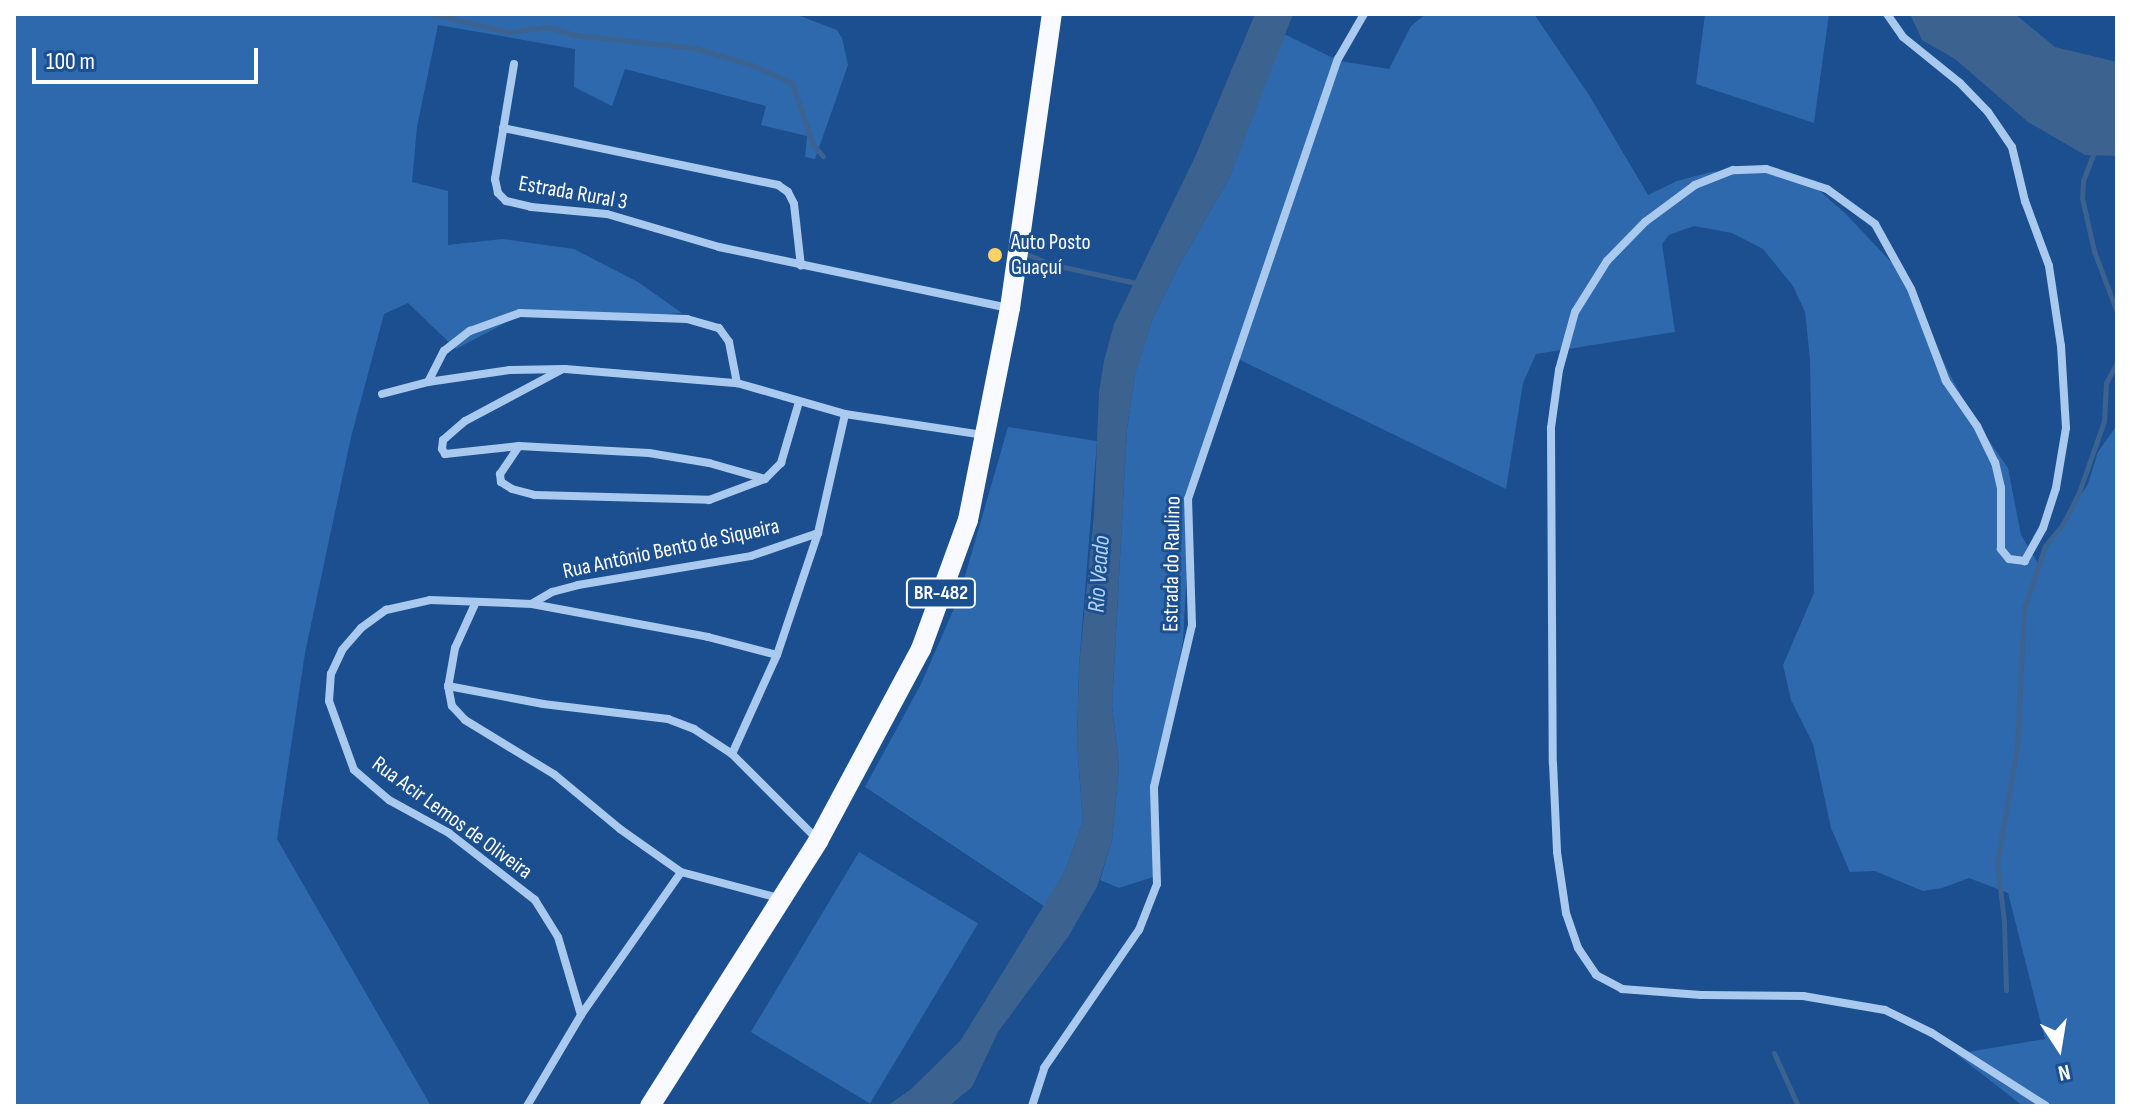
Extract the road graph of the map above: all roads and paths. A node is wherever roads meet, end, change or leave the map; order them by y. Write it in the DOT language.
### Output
graph roads {
  1 [pos="1052,14"];
  2 [pos="1364,14"];
  3 [pos="1887,14"];
  4 [pos="514,64"];
  5 [pos="503,128"];
  6 [pos="801,266"];
  7 [pos="1010,308"];
  8 [pos="565,369"];
  9 [pos="428,382"];
  10 [pos="737,383"];
  11 [pos="382,394"];
  12 [pos="799,402"];
  13 [pos="845,414"];
  14 [pos="986,436"];
  15 [pos="519,446"];
  16 [pos="765,479"];
  17 [pos="818,533"];
  18 [pos="475,604"];
  19 [pos="532,604"];
  20 [pos="777,655"];
  21 [pos="448,686"];
  22 [pos="732,754"];
  23 [pos="818,841"];
  24 [pos="681,872"];
  25 [pos="784,899"];
  26 [pos="581,1015"];
  27 [pos="527,1106"];
  28 [pos="650,1106"];
  29 [pos="1032,1106"];
  30 [pos="2046,1106"];
  1 -- 7 [label="highway, BR-482"];
  2 -- 29 [label="street, Estrada do Raulino"];
  3 -- 30 [label="street"];
  4 -- 5 [label="street, Estrada Rural 3"];
  5 -- 6 [label="street"];
  5 -- 6 [label="street, Estrada Rural 3"];
  6 -- 7 [label="street, Estrada Rural 3"];
  7 -- 14 [label="highway, BR-482"];
  8 -- 9 [label="street"];
  8 -- 10 [label="street"];
  8 -- 15 [label="street"];
  9 -- 10 [label="street"];
  9 -- 11 [label="street"];
  10 -- 12 [label="street"];
  12 -- 13 [label="street"];
  12 -- 16 [label="street"];
  13 -- 14 [label="street"];
  13 -- 17 [label="street"];
  14 -- 23 [label="highway, BR-482"];
  15 -- 16 [label="street"];
  15 -- 16 [label="street"];
  17 -- 19 [label="street, Rua Antônio Bento de Siqueira"];
  17 -- 20 [label="street"];
  18 -- 19 [label="street, Rua Antônio Bento de Siqueira"];
  18 -- 21 [label="street"];
  18 -- 26 [label="street, Rua Acir Lemos de Oliveira"];
  19 -- 20 [label="street, Rua Antônio Bento de Siqueira"];
  20 -- 22 [label="street"];
  21 -- 22 [label="street"];
  21 -- 24 [label="street"];
  22 -- 23 [label="street"];
  23 -- 25 [label="highway, BR-482"];
  24 -- 25 [label="street"];
  24 -- 26 [label="street"];
  25 -- 28 [label="highway, BR-482"];
  26 -- 27 [label="street"];
}
